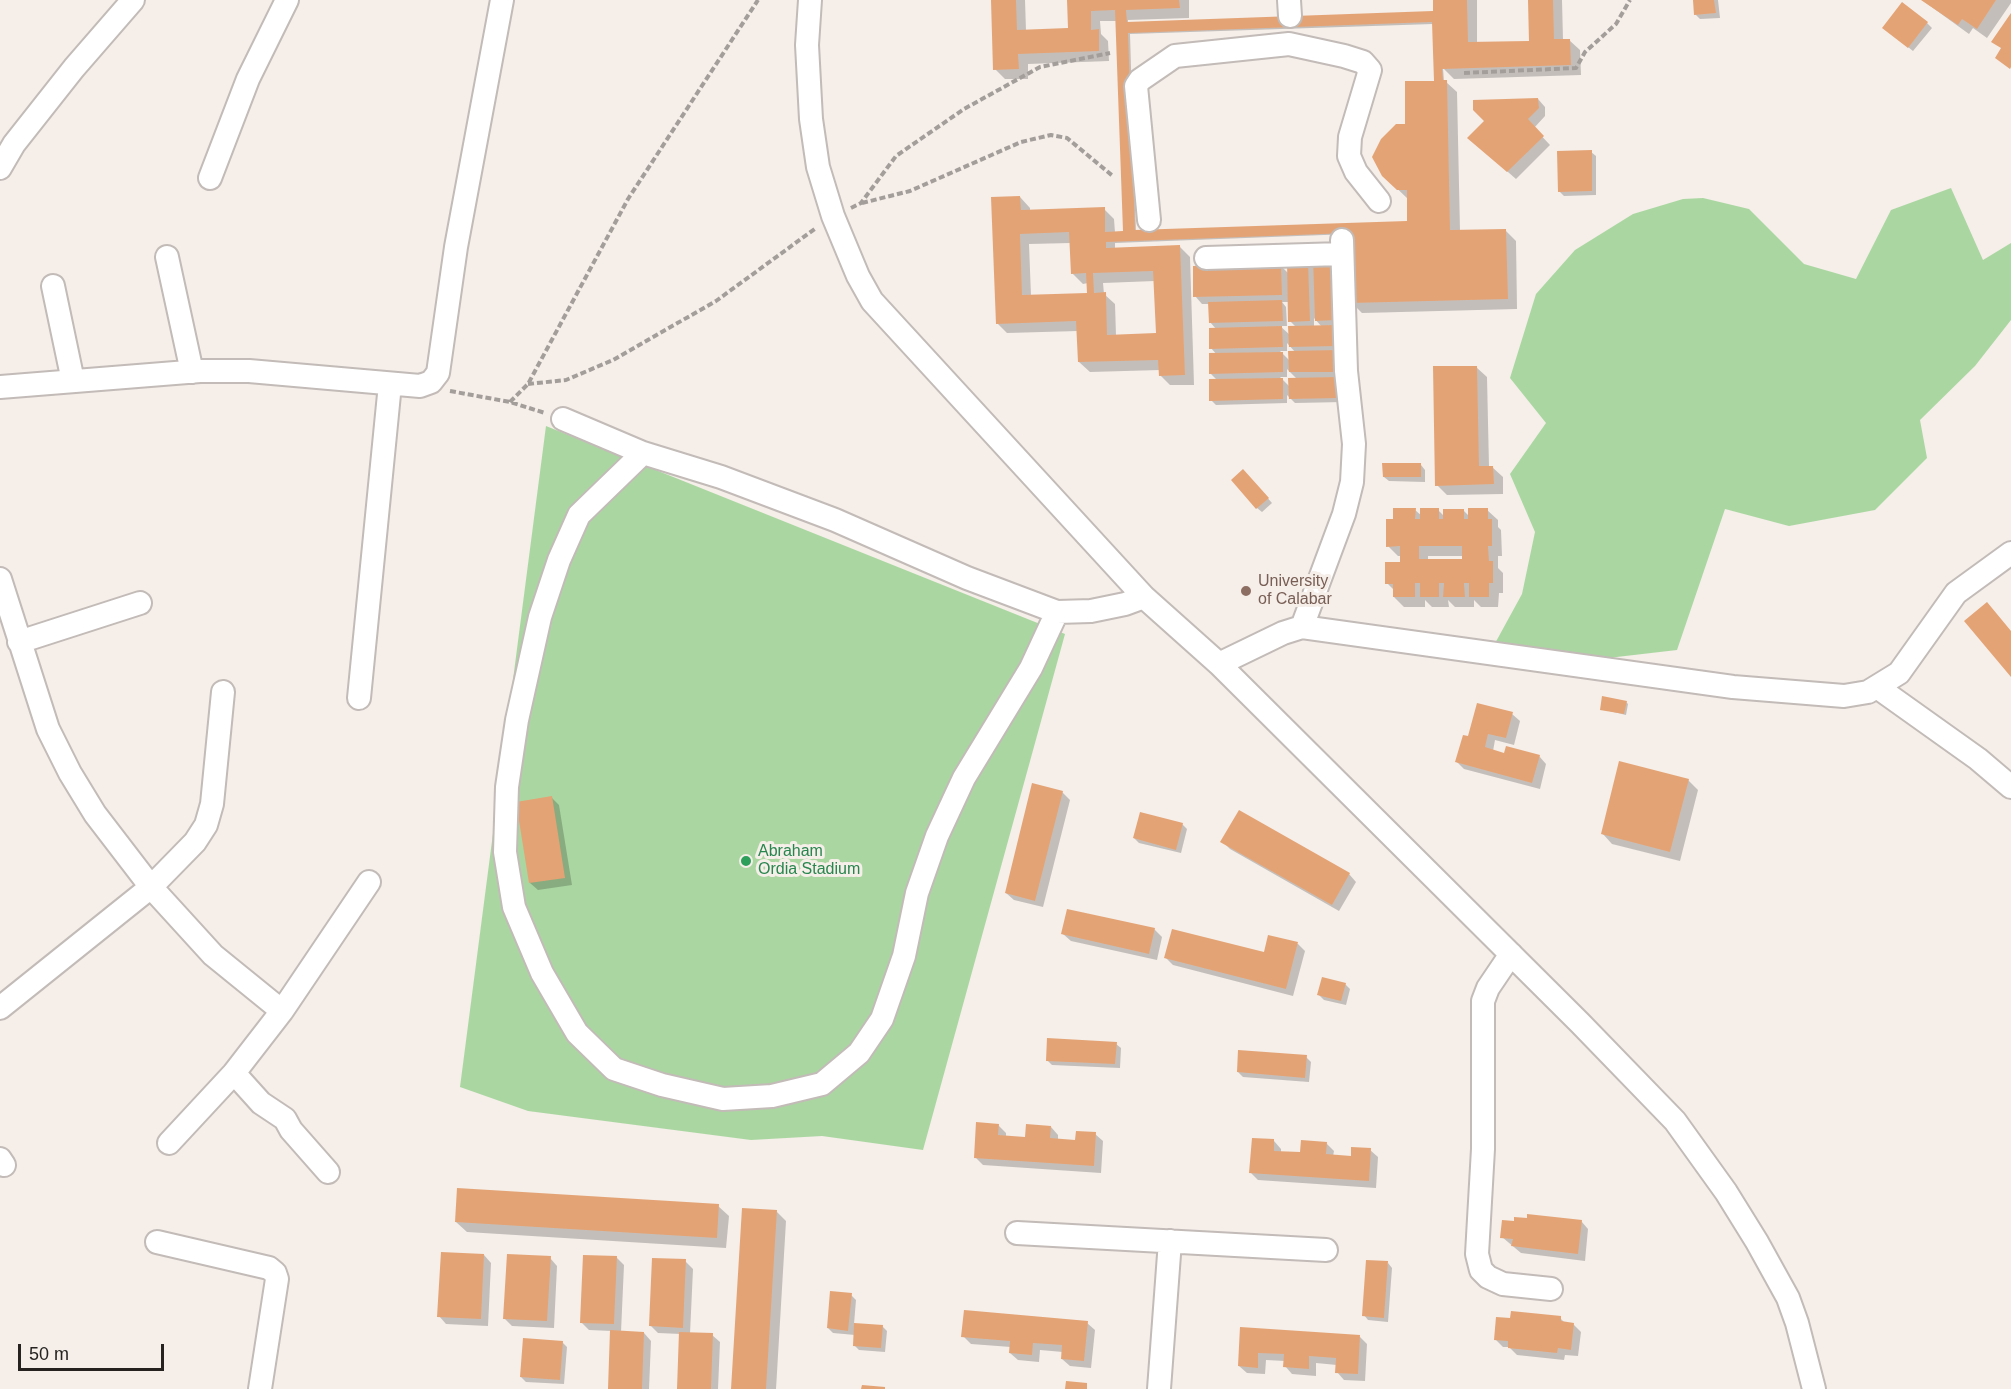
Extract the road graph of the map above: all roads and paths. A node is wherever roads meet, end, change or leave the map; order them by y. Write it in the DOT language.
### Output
graph roads {
  1 [pos="133,0"];
  2 [pos="286,0"];
  3 [pos="501,0"];
  4 [pos="758,0"];
  5 [pos="810,0"];
  6 [pos="1630,0"];
  7 [pos="1289,22"];
  8 [pos="1464,74"];
  9 [pos="0,168"];
  10 [pos="1114,177"];
  11 [pos="210,178"];
  12 [pos="1379,201"];
  13 [pos="861,203"];
  14 [pos="1149,220"];
  15 [pos="167,256"];
  16 [pos="1206,258"];
  17 [pos="53,286"];
  18 [pos="192,372"];
  19 [pos="73,381"];
  20 [pos="390,384"];
  21 [pos="420,386"];
  22 [pos="0,387"];
  23 [pos="510,402"];
  24 [pos="563,420"];
  25 [pos="643,453"];
  26 [pos="2011,553"];
  27 [pos="0,579"];
  28 [pos="1144,597"];
  29 [pos="140,603"];
  30 [pos="1057,612"];
  31 [pos="1302,627"];
  32 [pos="19,642"];
  33 [pos="1219,664"];
  34 [pos="1877,687"];
  35 [pos="223,692"];
  36 [pos="359,698"];
  37 [pos="2011,787"];
  38 [pos="369,882"];
  39 [pos="151,887"];
  40 [pos="1511,954"];
  41 [pos="0,1008"];
  42 [pos="282,1011"];
  43 [pos="234,1073"];
  44 [pos="169,1143"];
  45 [pos="328,1172"];
  46 [pos="1017,1233"];
  47 [pos="1170,1241"];
  48 [pos="157,1242"];
  49 [pos="1326,1250"];
  50 [pos="1551,1289"];
  51 [pos="260,1389"];
  52 [pos="1159,1389"];
  53 [pos="1814,1389"];
  1 -- 9 [label="street"];
  2 -- 11 [label="street"];
  3 -- 21 [label="street"];
  4 -- 23 [label="path"];
  5 -- 28 [label="street"];
  6 -- 8 [label="path"];
  7 -- 12 [label="street"];
  7 -- 14 [label="street"];
  10 -- 13 [label="path"];
  15 -- 18 [label="street"];
  16 -- 31 [label="street"];
  17 -- 19 [label="street"];
  18 -- 19 [label="street"];
  18 -- 20 [label="street"];
  19 -- 22 [label="street"];
  20 -- 21 [label="street"];
  20 -- 36 [label="street"];
  21 -- 23 [label="path"];
  23 -- 24 [label="path"];
  24 -- 25 [label="street"];
  25 -- 30 [label="street"];
  25 -- 30 [label="street"];
  26 -- 34 [label="street"];
  27 -- 32 [label="street"];
  28 -- 30 [label="street"];
  28 -- 33 [label="street"];
  29 -- 32 [label="street"];
  31 -- 33 [label="street"];
  31 -- 34 [label="street"];
  32 -- 39 [label="street"];
  33 -- 40 [label="street"];
  34 -- 37 [label="street"];
  35 -- 39 [label="street"];
  38 -- 42 [label="street"];
  39 -- 41 [label="street"];
  39 -- 42 [label="street"];
  40 -- 50 [label="street"];
  40 -- 53 [label="street"];
  42 -- 43 [label="street"];
  43 -- 44 [label="street"];
  43 -- 45 [label="street"];
  46 -- 47 [label="street"];
  47 -- 49 [label="street"];
  47 -- 52 [label="street"];
  48 -- 51 [label="street"];
}
